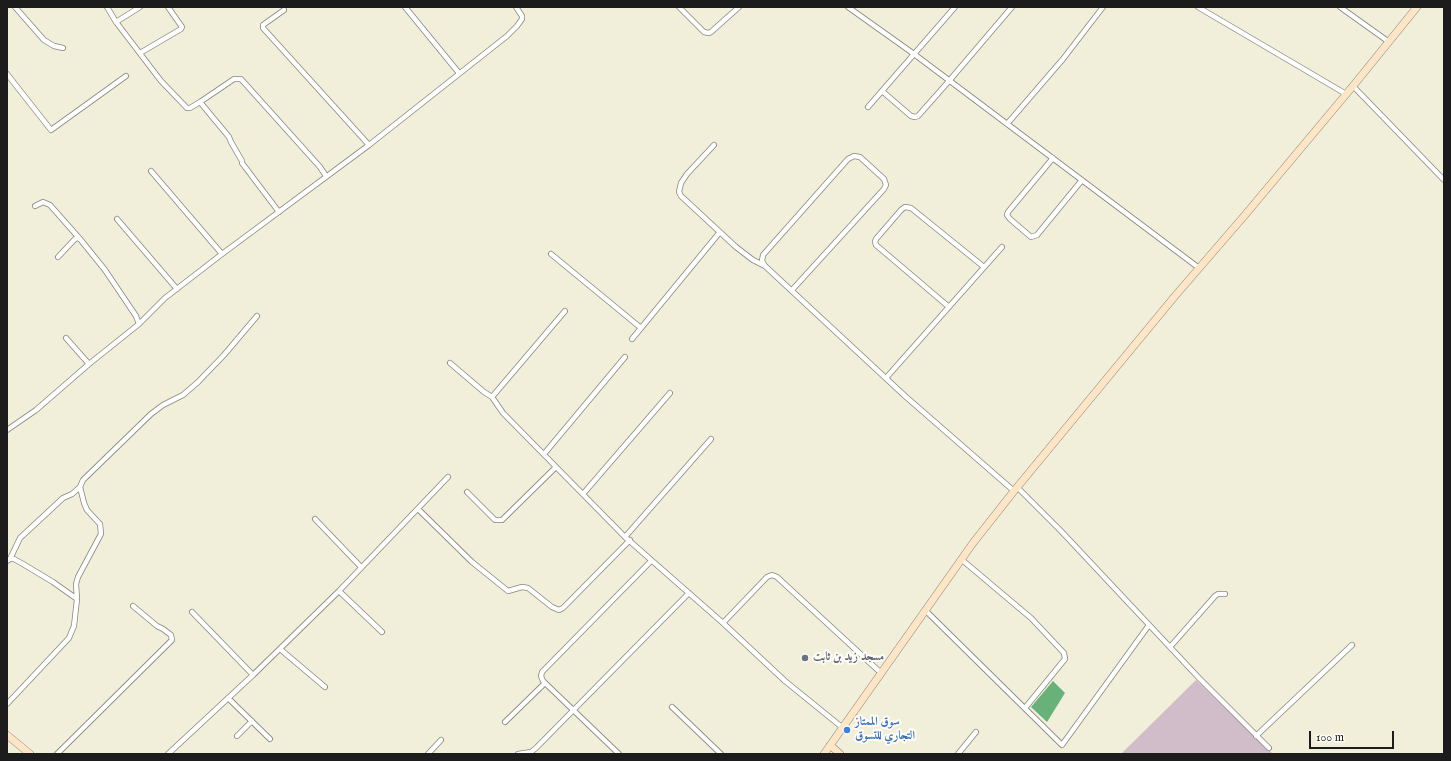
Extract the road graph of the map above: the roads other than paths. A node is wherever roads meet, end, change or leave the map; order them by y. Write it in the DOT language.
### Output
graph roads {
  1 [pos="15,7"];
  2 [pos="107,7"];
  3 [pos="140,7"];
  4 [pos="168,7"];
  5 [pos="405,7"];
  6 [pos="516,7"];
  7 [pos="679,7"];
  8 [pos="739,7"];
  9 [pos="848,7"];
  10 [pos="955,7"];
  11 [pos="1012,7"];
  12 [pos="1103,7"];
  13 [pos="1198,7"];
  14 [pos="1340,7"];
  15 [pos="1417,7"];
  16 [pos="284,10"];
  17 [pos="116,22"];
  18 [pos="1389,42"];
  19 [pos="63,48"];
  20 [pos="140,53"];
  21 [pos="914,54"];
  22 [pos="459,73"];
  23 [pos="7,74"];
  24 [pos="126,76"];
  25 [pos="949,81"];
  26 [pos="1353,86"];
  27 [pos="882,91"];
  28 [pos="1346,94"];
  29 [pos="200,102"];
  30 [pos="868,107"];
  31 [pos="1007,124"];
  32 [pos="714,145"];
  33 [pos="369,146"];
  34 [pos="1053,158"];
  35 [pos="151,171"];
  36 [pos="326,176"];
  37 [pos="1082,180"];
  38 [pos="1444,180"];
  39 [pos="35,206"];
  40 [pos="279,212"];
  41 [pos="117,219"];
  42 [pos="720,232"];
  43 [pos="80,239"];
  44 [pos="1002,247"];
  45 [pos="222,254"];
  46 [pos="551,254"];
  47 [pos="58,257"];
  48 [pos="765,266"];
  49 [pos="984,267"];
  50 [pos="1199,268"];
  51 [pos="177,289"];
  52 [pos="792,290"];
  53 [pos="949,307"];
  54 [pos="565,311"];
  55 [pos="257,316"];
  56 [pos="139,324"];
  57 [pos="642,328"];
  58 [pos="66,338"];
  59 [pos="632,339"];
  60 [pos="625,357"];
  61 [pos="450,363"];
  62 [pos="89,364"];
  63 [pos="886,378"];
  64 [pos="670,393"];
  65 [pos="492,397"];
  66 [pos="7,429"];
  67 [pos="711,439"];
  68 [pos="544,454"];
  69 [pos="556,468"];
  70 [pos="448,477"];
  71 [pos="80,487"];
  72 [pos="1015,489"];
  73 [pos="467,492"];
  74 [pos="583,494"];
  75 [pos="418,510"];
  76 [pos="315,519"];
  77 [pos="626,537"];
  78 [pos="630,540"];
  79 [pos="961,559"];
  80 [pos="8,560"];
  81 [pos="651,561"];
  82 [pos="361,567"];
  83 [pos="339,591"];
  84 [pos="689,593"];
  85 [pos="1225,594"];
  86 [pos="77,599"];
  87 [pos="133,606"];
  88 [pos="925,610"];
  89 [pos="192,612"];
  90 [pos="723,623"];
  91 [pos="1149,625"];
  92 [pos="382,632"];
  93 [pos="1352,645"];
  94 [pos="1170,647"];
  95 [pos="280,649"];
  96 [pos="881,673"];
  97 [pos="253,675"];
  98 [pos="545,683"];
  99 [pos="326,687"];
  100 [pos="228,698"];
  101 [pos="7,704"];
  102 [pos="672,707"];
  103 [pos="1025,708"];
  104 [pos="574,710"];
  105 [pos="252,722"];
  106 [pos="505,722"];
  107 [pos="843,728"];
  108 [pos="976,732"];
  109 [pos="7,735"];
  110 [pos="237,736"];
  111 [pos="1256,736"];
  112 [pos="270,739"];
  113 [pos="442,740"];
  114 [pos="830,745"];
  115 [pos="1269,748"];
  116 [pos="30,754"];
  117 [pos="57,754"];
  118 [pos="168,754"];
  119 [pos="428,754"];
  120 [pos="518,754"];
  121 [pos="619,754"];
  122 [pos="721,754"];
  123 [pos="824,754"];
  124 [pos="840,754"];
  125 [pos="958,754"];
  1 -- 19 [label="street"];
  2 -- 17 [label="street"];
  3 -- 17 [label="street"];
  4 -- 20 [label="street"];
  5 -- 22 [label="street"];
  6 -- 22 [label="street"];
  7 -- 8 [label="street"];
  9 -- 21 [label="street"];
  10 -- 21 [label="street"];
  11 -- 25 [label="street"];
  12 -- 31 [label="street"];
  13 -- 28 [label="street"];
  14 -- 18 [label="street"];
  15 -- 18 [label="main road"];
  16 -- 33 [label="street"];
  17 -- 20 [label="street"];
  18 -- 26 [label="main road"];
  20 -- 29 [label="street"];
  21 -- 25 [label="street"];
  21 -- 27 [label="street"];
  22 -- 33 [label="street"];
  23 -- 24 [label="street"];
  25 -- 27 [label="street"];
  25 -- 31 [label="street"];
  26 -- 28 [label="main road"];
  26 -- 38 [label="street"];
  27 -- 30 [label="street"];
  28 -- 50 [label="main road"];
  29 -- 36 [label="street"];
  29 -- 40 [label="street"];
  31 -- 34 [label="street"];
  32 -- 42 [label="street"];
  33 -- 36 [label="street"];
  34 -- 37 [label="street"];
  34 -- 37 [label="street"];
  35 -- 45 [label="street"];
  36 -- 40 [label="street"];
  37 -- 50 [label="street"];
  39 -- 43 [label="street"];
  40 -- 45 [label="street"];
  41 -- 51 [label="street"];
  42 -- 48 [label="street"];
  42 -- 57 [label="street"];
  43 -- 47 [label="street"];
  43 -- 56 [label="street"];
  44 -- 49 [label="street"];
  45 -- 51 [label="street"];
  46 -- 57 [label="street"];
  48 -- 52 [label="street"];
  48 -- 52 [label="street"];
  49 -- 53 [label="street"];
  49 -- 53 [label="street"];
  50 -- 72 [label="main road"];
  51 -- 56 [label="street"];
  52 -- 63 [label="street"];
  53 -- 63 [label="street"];
  54 -- 65 [label="street"];
  55 -- 71 [label="street"];
  56 -- 62 [label="street"];
  57 -- 59 [label="street"];
  58 -- 62 [label="street"];
  60 -- 68 [label="street"];
  61 -- 65 [label="street"];
  62 -- 66 [label="street"];
  63 -- 72 [label="street"];
  64 -- 74 [label="street"];
  65 -- 68 [label="street"];
  67 -- 77 [label="street"];
  68 -- 69 [label="street"];
  69 -- 73 [label="street"];
  69 -- 74 [label="street"];
  70 -- 75 [label="street"];
  71 -- 80 [label="street"];
  71 -- 86 [label="street"];
  72 -- 79 [label="main road"];
  72 -- 91 [label="street"];
  74 -- 77 [label="street"];
  75 -- 78 [label="street"];
  75 -- 82 [label="street"];
  76 -- 82 [label="street"];
  77 -- 78 [label="street"];
  78 -- 81 [label="street"];
  79 -- 88 [label="main road"];
  79 -- 103 [label="street"];
  80 -- 86 [label="street"];
  81 -- 84 [label="street"];
  81 -- 98 [label="street"];
  82 -- 83 [label="street"];
  83 -- 92 [label="street"];
  83 -- 95 [label="street"];
  84 -- 90 [label="street"];
  84 -- 104 [label="street"];
  85 -- 94 [label="street"];
  86 -- 101 [label="street"];
  87 -- 117 [label="street"];
  88 -- 96 [label="main road"];
  88 -- 103 [label="street"];
  89 -- 97 [label="street"];
  90 -- 96 [label="street"];
  90 -- 107 [label="street"];
  91 -- 94 [label="street"];
  91 -- 103 [label="street"];
  93 -- 111 [label="street"];
  94 -- 111 [label="street"];
  95 -- 97 [label="street"];
  95 -- 99 [label="street"];
  96 -- 107 [label="main road"];
  97 -- 100 [label="street"];
  98 -- 104 [label="street"];
  98 -- 106 [label="street"];
  100 -- 105 [label="street"];
  100 -- 118 [label="street"];
  102 -- 122 [label="street"];
  104 -- 120 [label="street"];
  104 -- 121 [label="street"];
  105 -- 110 [label="street"];
  105 -- 112 [label="street"];
  107 -- 114 [label="main road"];
  108 -- 125 [label="street"];
  109 -- 116 [label="main road"];
  111 -- 115 [label="street"];
  113 -- 119 [label="street"];
  114 -- 123 [label="main road"];
  114 -- 124 [label="main road"];
}
